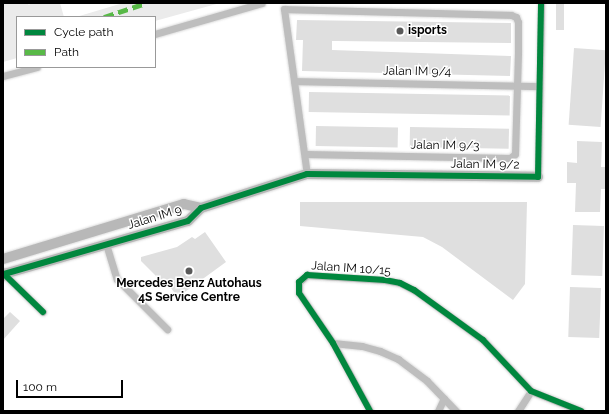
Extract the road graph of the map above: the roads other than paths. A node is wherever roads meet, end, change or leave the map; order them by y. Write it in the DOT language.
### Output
graph roads {
  1 [pos="262,3"];
  2 [pos="541,3"];
  3 [pos="156,34"];
  4 [pos="33,68"];
  5 [pos="3,76"];
  6 [pos="294,81"];
  7 [pos="517,86"];
  8 [pos="539,86"];
  9 [pos="305,154"];
  10 [pos="307,174"];
  11 [pos="538,177"];
  12 [pos="201,208"];
  13 [pos="170,209"];
  14 [pos="159,212"];
  15 [pos="176,224"];
  16 [pos="163,228"];
  17 [pos="106,244"];
  18 [pos="3,259"];
  19 [pos="4,274"];
  20 [pos="43,312"];
  21 [pos="167,329"];
  22 [pos="333,343"];
  23 [pos="531,391"];
  24 [pos="444,398"];
  25 [pos="370,411"];
  26 [pos="438,411"];
  27 [pos="456,411"];
  28 [pos="518,411"];
  29 [pos="581,411"];
  1 -- 3 [label="street"];
  2 -- 8 [label="street, Jalan IM 9/2"];
  4 -- 5 [label="street"];
  6 -- 7 [label="street, Jalan IM 9/4"];
  6 -- 7 [label="street, Jalan IM 9/3"];
  6 -- 9 [label="street"];
  7 -- 8 [label="street, Jalan IM 9/4"];
  7 -- 9 [label="street, Jalan IM 9/3"];
  8 -- 11 [label="street, Jalan IM 9/2"];
  9 -- 10 [label="street"];
  10 -- 11 [label="street, Jalan IM 9/2"];
  10 -- 12 [label="street, Jalan IM 9"];
  12 -- 13 [label="street, Jalan IM 9"];
  12 -- 15 [label="street, Jalan IM 9"];
  13 -- 14 [label="street, Jalan IM 9"];
  13 -- 15 [label="street"];
  14 -- 16 [label="street"];
  14 -- 18 [label="street, Jalan IM 9"];
  15 -- 16 [label="street, Jalan IM 9"];
  16 -- 17 [label="street, Jalan IM 9"];
  17 -- 19 [label="street, Jalan IM 9"];
  17 -- 21 [label="street"];
  19 -- 20 [label="street"];
  22 -- 23 [label="street, Jalan IM 10/15"];
  22 -- 24 [label="street"];
  22 -- 25 [label="street, Jalan IM 10/15"];
  23 -- 28 [label="street"];
  23 -- 29 [label="street, Jalan IM 10/15"];
  24 -- 26 [label="street"];
  24 -- 27 [label="street"];
}
